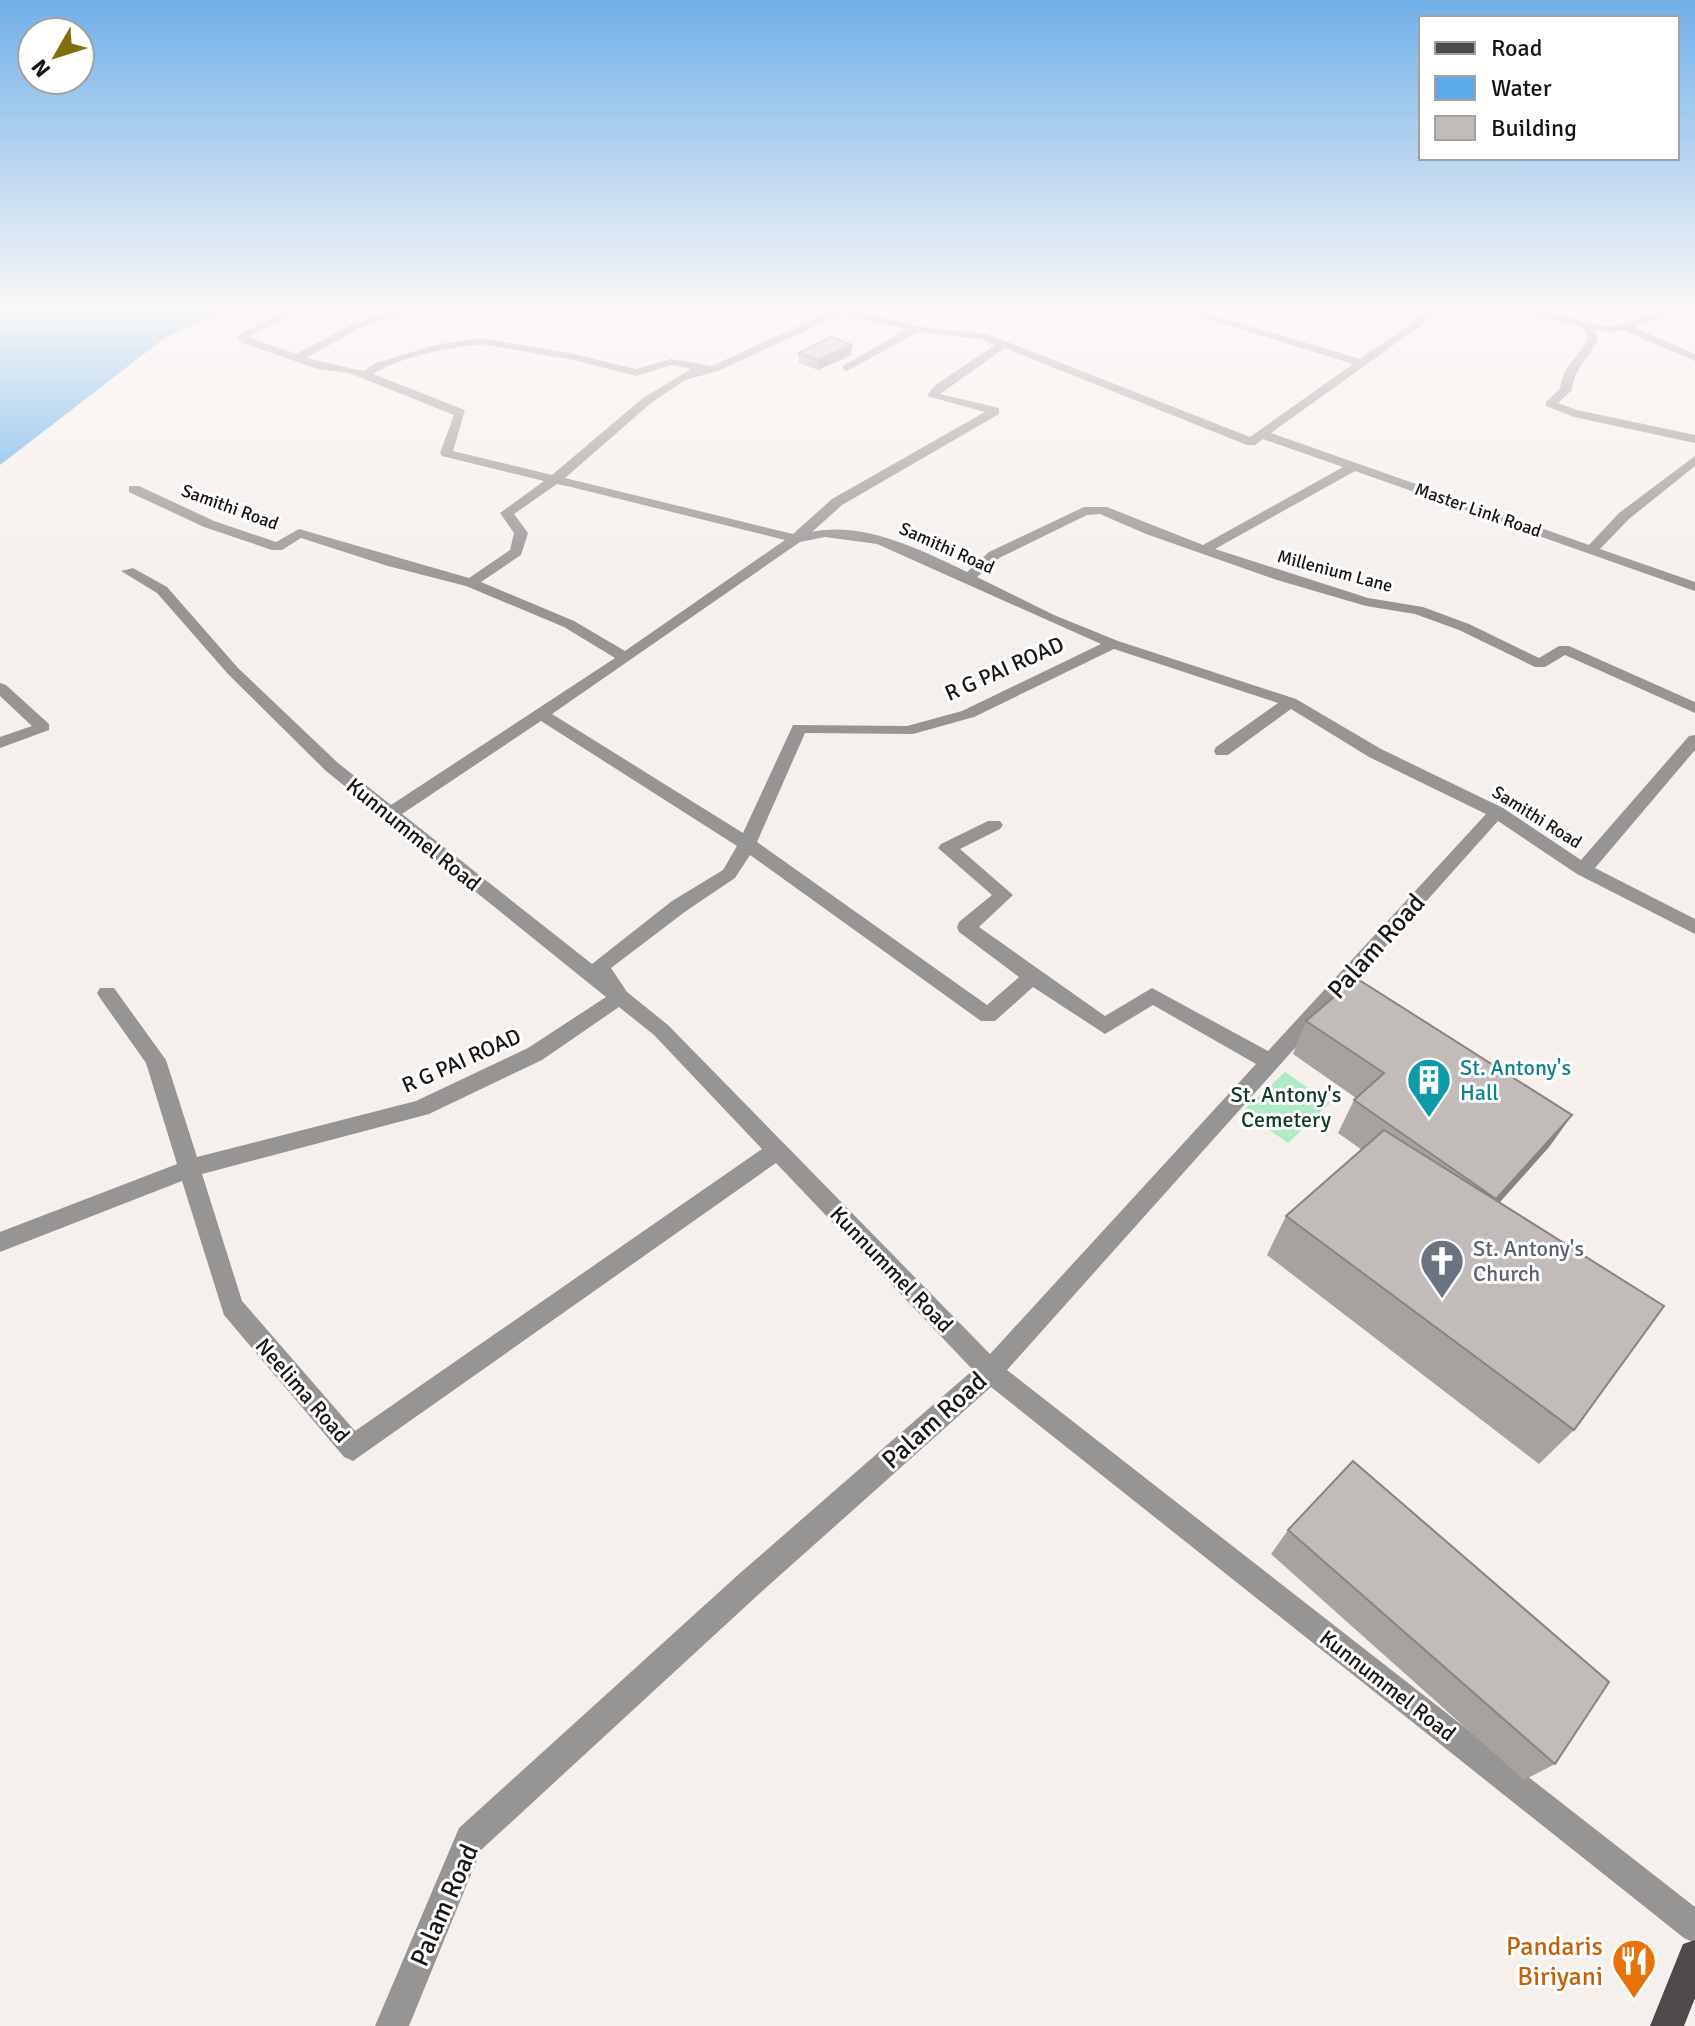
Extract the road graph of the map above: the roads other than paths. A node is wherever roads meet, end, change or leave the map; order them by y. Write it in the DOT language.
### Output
graph roads {
  1 [pos="434,403"];
  2 [pos="642,403"];
  3 [pos="960,403"];
  4 [pos="1152,403"];
  5 [pos="1305,403"];
  6 [pos="1552,403"];
  7 [pos="1261,434"];
  8 [pos="1695,439"];
  9 [pos="1695,460"];
  10 [pos="1353,467"];
  11 [pos="554,480"];
  12 [pos="134,489"];
  13 [pos="796,539"];
  14 [pos="1203,550"];
  15 [pos="1592,550"];
  16 [pos="128,571"];
  17 [pos="968,578"];
  18 [pos="471,583"];
  19 [pos="1695,587"];
  20 [pos="1113,644"];
  21 [pos="625,658"];
  22 [pos="0,688"];
  23 [pos="1290,702"];
  24 [pos="1695,708"];
  25 [pos="541,714"];
  26 [pos="1695,740"];
  27 [pos="0,743"];
  28 [pos="1222,751"];
  29 [pos="1497,812"];
  30 [pos="389,815"];
  31 [pos="994,825"];
  32 [pos="747,844"];
  33 [pos="1583,870"];
  34 [pos="1695,927"];
  35 [pos="1032,977"];
  36 [pos="107,993"];
  37 [pos="620,997"];
  38 [pos="1270,1062"];
  39 [pos="778,1150"];
  40 [pos="190,1168"];
  41 [pos="0,1242"];
  42 [pos="990,1371"];
  43 [pos="1695,1927"];
  44 [pos="1695,1956"];
  45 [pos="392,2026"];
  46 [pos="1667,2026"];
  1 -- 11 [label="street"];
  2 -- 11 [label="street"];
  3 -- 13 [label="street"];
  4 -- 7 [label="street, Master Link Road"];
  5 -- 7 [label="street"];
  6 -- 8 [label="street"];
  7 -- 10 [label="street, Master Link Road"];
  9 -- 15 [label="street"];
  10 -- 14 [label="street"];
  10 -- 15 [label="street, Master Link Road"];
  11 -- 13 [label="street"];
  11 -- 18 [label="street"];
  12 -- 18 [label="street, Samithi Road"];
  13 -- 17 [label="street, Samithi Road"];
  13 -- 21 [label="street, Samithi Road"];
  14 -- 17 [label="street, Millenium Lane"];
  14 -- 24 [label="street, Millenium Lane"];
  15 -- 19 [label="street, Master Link Road"];
  16 -- 30 [label="street, Kunnummel Road"];
  17 -- 20 [label="street, Samithi Road"];
  18 -- 21 [label="street, Samithi Road"];
  20 -- 23 [label="street, Samithi Road"];
  20 -- 32 [label="street, R G PAI ROAD"];
  21 -- 25 [label="street"];
  22 -- 27 [label="street"];
  23 -- 28 [label="street"];
  23 -- 29 [label="street, Samithi Road"];
  25 -- 30 [label="street"];
  25 -- 32 [label="street"];
  26 -- 33 [label="street"];
  29 -- 33 [label="street, Samithi Road"];
  29 -- 38 [label="street, Palam Road"];
  30 -- 37 [label="street, Kunnummel Road"];
  31 -- 35 [label="street"];
  32 -- 35 [label="street"];
  32 -- 37 [label="street, R G PAI ROAD"];
  33 -- 34 [label="street, Samithi Road"];
  35 -- 38 [label="street"];
  36 -- 40 [label="street, Neelima Road"];
  37 -- 39 [label="street, Kunnummel Road"];
  37 -- 40 [label="street, R G PAI ROAD"];
  38 -- 42 [label="street, Palam Road"];
  39 -- 40 [label="street, Neelima Road"];
  39 -- 42 [label="street, Kunnummel Road"];
  40 -- 41 [label="street, R G PAI ROAD"];
  42 -- 43 [label="street, Kunnummel Road"];
  42 -- 45 [label="street, Palam Road"];
  44 -- 46 [label="main road"];
}
